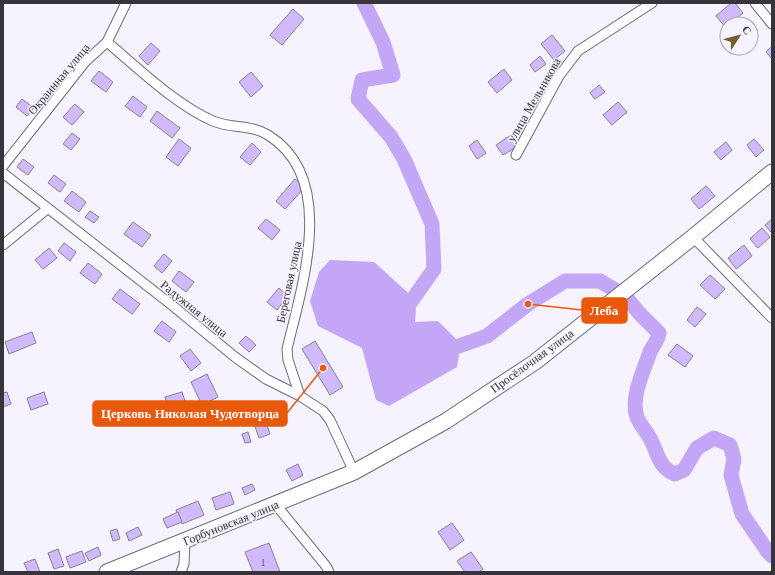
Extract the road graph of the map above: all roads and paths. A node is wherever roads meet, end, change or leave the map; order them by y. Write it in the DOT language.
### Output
graph roads {
  1 [pos="126,3"];
  2 [pos="652,3"];
  3 [pos="754,3"];
  4 [pos="772,24"];
  5 [pos="107,42"];
  6 [pos="516,155"];
  7 [pos="3,166"];
  8 [pos="772,172"];
  9 [pos="3,173"];
  10 [pos="47,209"];
  11 [pos="693,237"];
  12 [pos="3,245"];
  13 [pos="772,318"];
  14 [pos="300,396"];
  15 [pos="354,472"];
  16 [pos="276,504"];
  17 [pos="185,541"];
  18 [pos="328,569"];
  19 [pos="107,572"];
  20 [pos="181,572"];
  21 [pos="336,572"];
  1 -- 5 [label="street, Окраинная улица"];
  2 -- 6 [label="street, улица Мельникова"];
  3 -- 4 [label="street"];
  5 -- 7 [label="street, Окраинная улица"];
  5 -- 14 [label="street, Береговая улица"];
  8 -- 11 [label="main road, Просёлочная улица"];
  9 -- 10 [label="street, Радужная улица"];
  10 -- 12 [label="street"];
  10 -- 14 [label="street, Радужная улица"];
  11 -- 13 [label="street"];
  11 -- 15 [label="main road, Просёлочная улица"];
  14 -- 15 [label="street, Радужная улица"];
  15 -- 16 [label="main road, Горбуновская улица"];
  16 -- 17 [label="main road, Горбуновская улица"];
  16 -- 18 [label="street"];
  17 -- 19 [label="main road, Горбуновская улица"];
  17 -- 20 [label="street"];
  18 -- 21 [label="street"];
}
